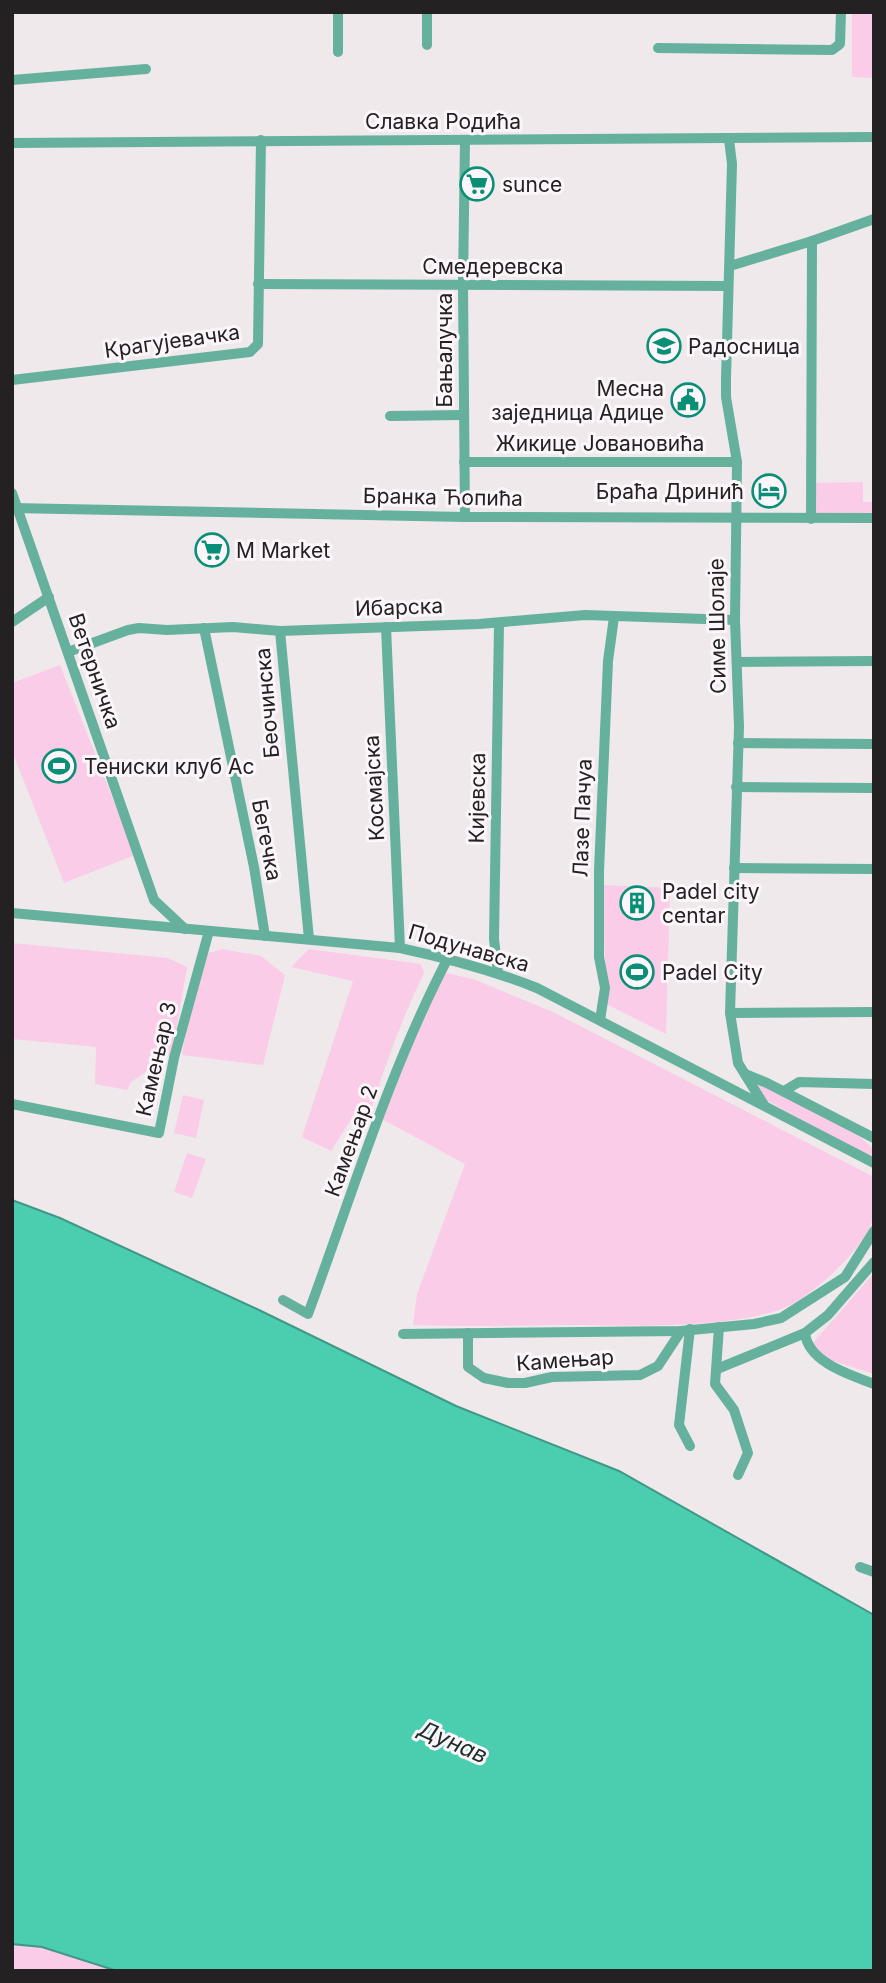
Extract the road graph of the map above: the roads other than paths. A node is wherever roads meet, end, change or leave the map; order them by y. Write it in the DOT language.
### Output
graph roads {
  1 [pos="338,12"];
  2 [pos="428,12"];
  3 [pos="841,12"];
  4 [pos="427,45"];
  5 [pos="658,48"];
  6 [pos="338,52"];
  7 [pos="146,69"];
  8 [pos="12,80"];
  9 [pos="874,137"];
  10 [pos="729,139"];
  11 [pos="261,140"];
  12 [pos="465,140"];
  13 [pos="12,143"];
  14 [pos="874,219"];
  15 [pos="812,241"];
  16 [pos="730,265"];
  17 [pos="258,284"];
  18 [pos="463,285"];
  19 [pos="728,286"];
  20 [pos="12,380"];
  21 [pos="463,415"];
  22 [pos="390,416"];
  23 [pos="737,462"];
  24 [pos="464,463"];
  25 [pos="12,494"];
  26 [pos="16,509"];
  27 [pos="465,517"];
  28 [pos="736,519"];
  29 [pos="811,519"];
  30 [pos="874,519"];
  31 [pos="49,597"];
  32 [pos="614,617"];
  33 [pos="735,620"];
  34 [pos="12,622"];
  35 [pos="499,623"];
  36 [pos="386,627"];
  37 [pos="204,628"];
  38 [pos="280,631"];
  39 [pos="68,652"];
  40 [pos="874,661"];
  41 [pos="737,662"];
  42 [pos="738,743"];
  43 [pos="874,744"];
  44 [pos="736,787"];
  45 [pos="874,788"];
  46 [pos="734,868"];
  47 [pos="874,869"];
  48 [pos="12,913"];
  49 [pos="185,929"];
  50 [pos="209,931"];
  51 [pos="265,936"];
  52 [pos="309,939"];
  53 [pos="400,948"];
  54 [pos="447,958"];
  55 [pos="498,972"];
  56 [pos="874,1012"];
  57 [pos="730,1013"];
  58 [pos="600,1020"];
  59 [pos="745,1074"];
  60 [pos="874,1084"];
  61 [pos="784,1091"];
  62 [pos="12,1104"];
  63 [pos="764,1105"];
  64 [pos="874,1138"];
  65 [pos="874,1163"];
  66 [pos="874,1231"];
  67 [pos="874,1262"];
  68 [pos="283,1300"];
  69 [pos="719,1327"];
  70 [pos="685,1330"];
  71 [pos="468,1333"];
  72 [pos="805,1333"];
  73 [pos="403,1334"];
  74 [pos="717,1369"];
  75 [pos="874,1384"];
  76 [pos="690,1446"];
  77 [pos="738,1475"];
  78 [pos="860,1567"];
  79 [pos="874,1572"];
  1 -- 6 [label="street"];
  2 -- 4 [label="street"];
  3 -- 5 [label="street"];
  7 -- 8 [label="street"];
  9 -- 10 [label="street, Славка Родића"];
  10 -- 12 [label="street, Славка Родића"];
  10 -- 16 [label="street, Симе Шолаје"];
  11 -- 12 [label="street, Славка Родића"];
  11 -- 13 [label="street, Славка Родића"];
  11 -- 17 [label="street, Крагујевачка"];
  12 -- 18 [label="street, Бањалучка"];
  14 -- 15 [label="street"];
  15 -- 16 [label="street"];
  15 -- 29 [label="street"];
  16 -- 19 [label="street, Симе Шолаје"];
  17 -- 18 [label="street, Смедеревска"];
  17 -- 20 [label="street, Крагујевачка"];
  18 -- 19 [label="street, Смедеревска"];
  18 -- 21 [label="street, Бањалучка"];
  19 -- 23 [label="street, Симе Шолаје"];
  21 -- 22 [label="street"];
  21 -- 24 [label="street, Бањалучка"];
  23 -- 24 [label="street, Жикице Јовановића"];
  23 -- 28 [label="street, Симе Шолаје"];
  24 -- 27 [label="street, Бањалучка"];
  25 -- 26 [label="street, Ветерничка"];
  26 -- 27 [label="street, Бранка Ћопића"];
  26 -- 31 [label="street, Ветерничка"];
  27 -- 28 [label="street, Бранка Ћопића"];
  28 -- 29 [label="street, Бранка Ћопића"];
  28 -- 33 [label="street, Симе Шолаје"];
  29 -- 30 [label="street, Бранка Ћопића"];
  31 -- 34 [label="street"];
  31 -- 39 [label="street, Ветерничка"];
  32 -- 33 [label="street, Ибарска"];
  32 -- 35 [label="street, Ибарска"];
  32 -- 58 [label="street, Лазе Пачуа"];
  33 -- 41 [label="street, Симе Шолаје"];
  35 -- 36 [label="street, Ибарска"];
  35 -- 55 [label="street, Кијевска"];
  36 -- 38 [label="street, Ибарска"];
  36 -- 53 [label="street, Космајска"];
  37 -- 38 [label="street, Ибарска"];
  37 -- 39 [label="street, Ибарска"];
  37 -- 51 [label="street, Бегечка"];
  38 -- 52 [label="street, Беочинска"];
  39 -- 49 [label="street, Ветерничка"];
  40 -- 41 [label="street"];
  41 -- 42 [label="street, Симе Шолаје"];
  42 -- 43 [label="street"];
  42 -- 44 [label="street, Симе Шолаје"];
  44 -- 45 [label="street"];
  44 -- 46 [label="street, Симе Шолаје"];
  46 -- 47 [label="street"];
  46 -- 57 [label="street, Симе Шолаје"];
  48 -- 49 [label="street, Подунавска"];
  49 -- 50 [label="street, Подунавска"];
  50 -- 51 [label="street, Подунавска"];
  50 -- 62 [label="street, Камењар 3"];
  51 -- 52 [label="street, Подунавска"];
  52 -- 53 [label="street, Подунавска"];
  53 -- 54 [label="street, Подунавска"];
  54 -- 55 [label="street, Подунавска"];
  54 -- 68 [label="street, Камењар 2"];
  55 -- 58 [label="street, Подунавска"];
  56 -- 57 [label="street"];
  57 -- 59 [label="street, Симе Шолаје"];
  58 -- 63 [label="street, Подунавска"];
  59 -- 61 [label="street"];
  59 -- 63 [label="street, Симе Шолаје"];
  60 -- 61 [label="street"];
  61 -- 64 [label="street"];
  63 -- 65 [label="street, Подунавска"];
  66 -- 69 [label="street, Камењар"];
  67 -- 72 [label="street"];
  69 -- 70 [label="street, Камењар"];
  69 -- 74 [label="street"];
  70 -- 71 [label="street, Камењар"];
  70 -- 71 [label="street, Камењар"];
  70 -- 76 [label="street"];
  71 -- 73 [label="street, Камењар"];
  72 -- 74 [label="street"];
  72 -- 75 [label="street"];
  74 -- 77 [label="street"];
  78 -- 79 [label="street"];
}
